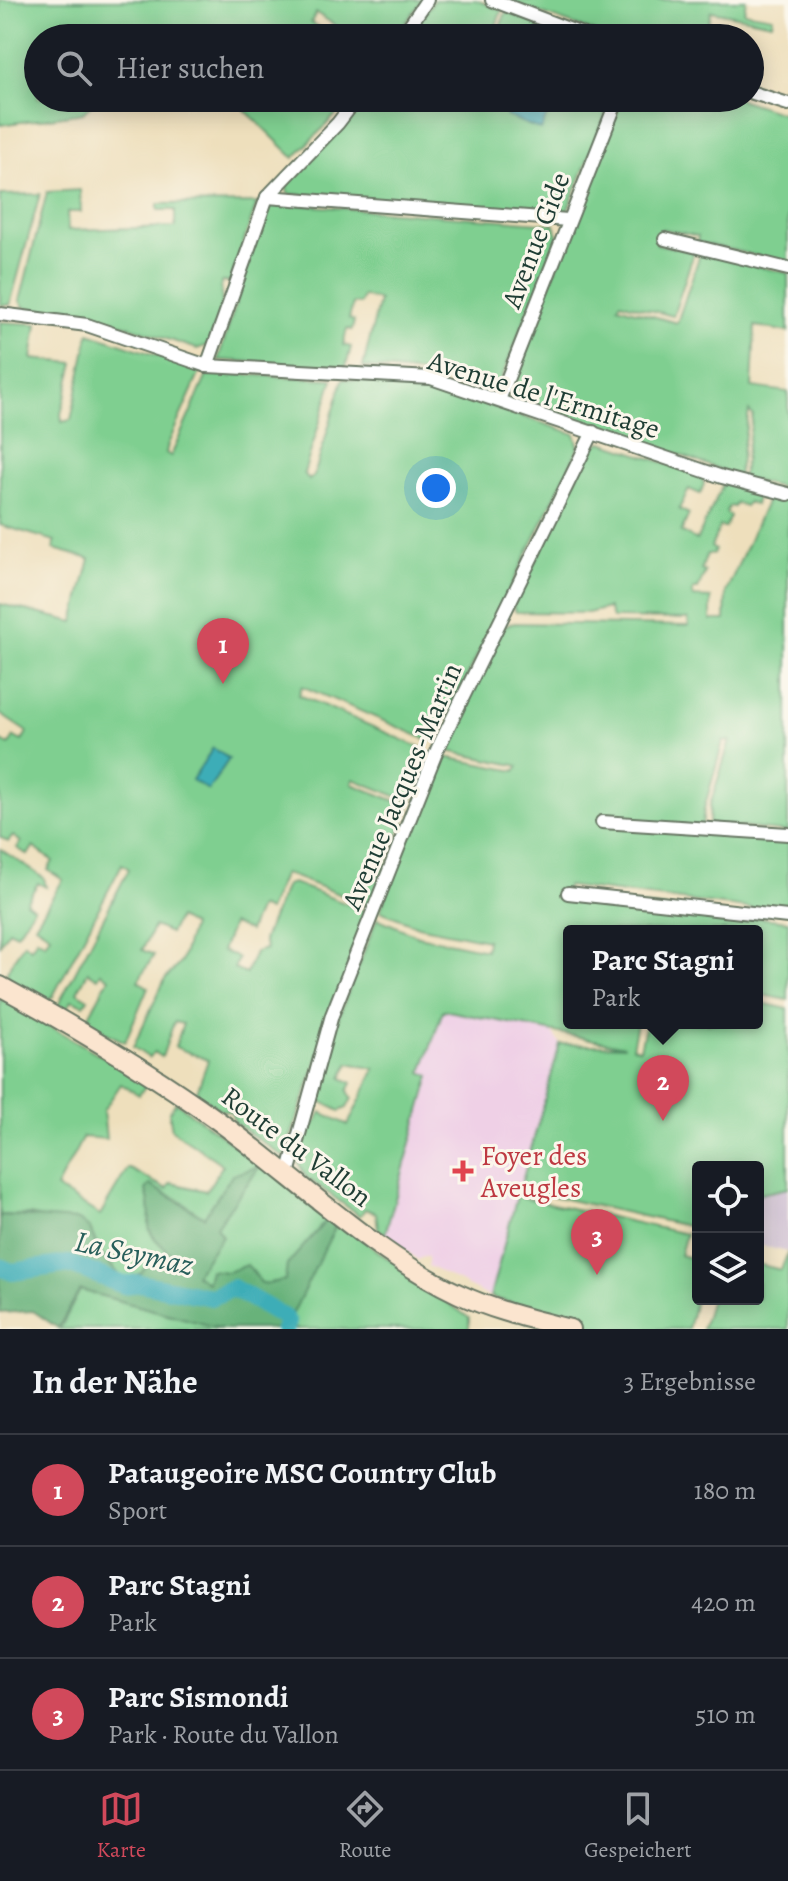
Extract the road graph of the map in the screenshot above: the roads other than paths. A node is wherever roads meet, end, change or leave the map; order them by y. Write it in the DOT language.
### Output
graph roads {
  1 [pos="427,0"];
  2 [pos="492,0"];
  3 [pos="411,24"];
  4 [pos="555,24"];
  5 [pos="764,96"];
  6 [pos="788,104"];
  7 [pos="346,112"];
  8 [pos="612,112"];
  9 [pos="267,197"];
  10 [pos="568,220"];
  11 [pos="665,239"];
  12 [pos="788,269"];
  13 [pos="0,314"];
  14 [pos="207,366"];
  15 [pos="499,400"];
  16 [pos="593,432"];
  17 [pos="788,494"];
  18 [pos="602,822"];
  19 [pos="788,834"];
  20 [pos="568,893"];
  21 [pos="788,917"];
  22 [pos="0,986"];
  23 [pos="288,1174"];
  24 [pos="570,1329"];
  1 -- 3 [label="street"];
  2 -- 4 [label="street"];
  5 -- 6 [label="street"];
  7 -- 9 [label="street"];
  8 -- 10 [label="street, Avenue Gide"];
  9 -- 10 [label="street"];
  9 -- 14 [label="street"];
  10 -- 15 [label="street, Avenue Gide"];
  11 -- 12 [label="street"];
  13 -- 14 [label="street, Avenue de l'Ermitage"];
  14 -- 15 [label="street, Avenue de l'Ermitage"];
  15 -- 16 [label="street, Avenue de l'Ermitage"];
  16 -- 17 [label="street, Avenue de l'Ermitage"];
  16 -- 23 [label="street, Avenue Jacques-Martin"];
  18 -- 19 [label="street"];
  20 -- 21 [label="street"];
  22 -- 23 [label="main road, Route du Vallon"];
  23 -- 24 [label="main road, Route du Vallon"];
}
